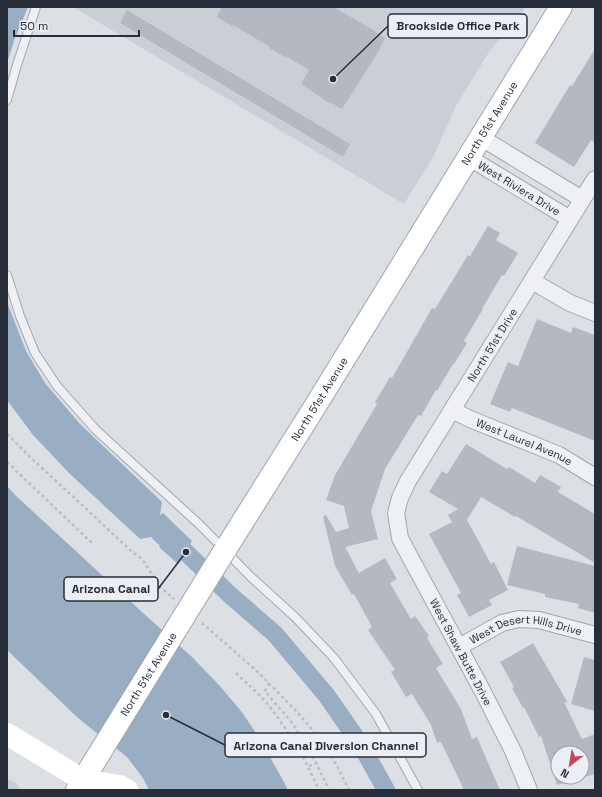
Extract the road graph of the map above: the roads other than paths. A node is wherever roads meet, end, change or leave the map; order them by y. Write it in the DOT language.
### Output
graph roads {
  1 [pos="36,7"];
  2 [pos="561,7"];
  3 [pos="7,100"];
  4 [pos="480,137"];
  5 [pos="468,157"];
  6 [pos="595,179"];
  7 [pos="582,199"];
  8 [pos="570,219"];
  9 [pos="7,275"];
  10 [pos="532,280"];
  11 [pos="595,313"];
  12 [pos="452,410"];
  13 [pos="595,478"];
  14 [pos="396,513"];
  15 [pos="225,550"];
  16 [pos="595,635"];
  17 [pos="459,647"];
  18 [pos="7,734"];
  19 [pos="83,787"];
  20 [pos="127,790"];
  21 [pos="418,790"];
  22 [pos="529,790"];
  1 -- 3 [label="lane"];
  2 -- 4 [label="main road, North 51st Avenue"];
  4 -- 5 [label="main road, North 51st Avenue"];
  4 -- 7 [label="street"];
  5 -- 8 [label="street, West Riviera Drive"];
  5 -- 15 [label="main road, North 51st Avenue"];
  6 -- 7 [label="street, North 51st Drive"];
  7 -- 8 [label="street, North 51st Drive"];
  8 -- 10 [label="street, North 51st Drive"];
  9 -- 15 [label="lane"];
  10 -- 11 [label="street"];
  10 -- 12 [label="street, North 51st Drive"];
  12 -- 13 [label="street, West Laurel Avenue"];
  12 -- 14 [label="street, North 51st Drive"];
  14 -- 17 [label="street, West Shaw Butte Drive"];
  15 -- 19 [label="main road, North 51st Avenue, bridge"];
  15 -- 21 [label="lane"];
  16 -- 17 [label="street, West Desert Hills Drive"];
  17 -- 22 [label="street, West Shaw Butte Drive"];
  18 -- 19 [label="main road"];
  19 -- 20 [label="main road"];
}
